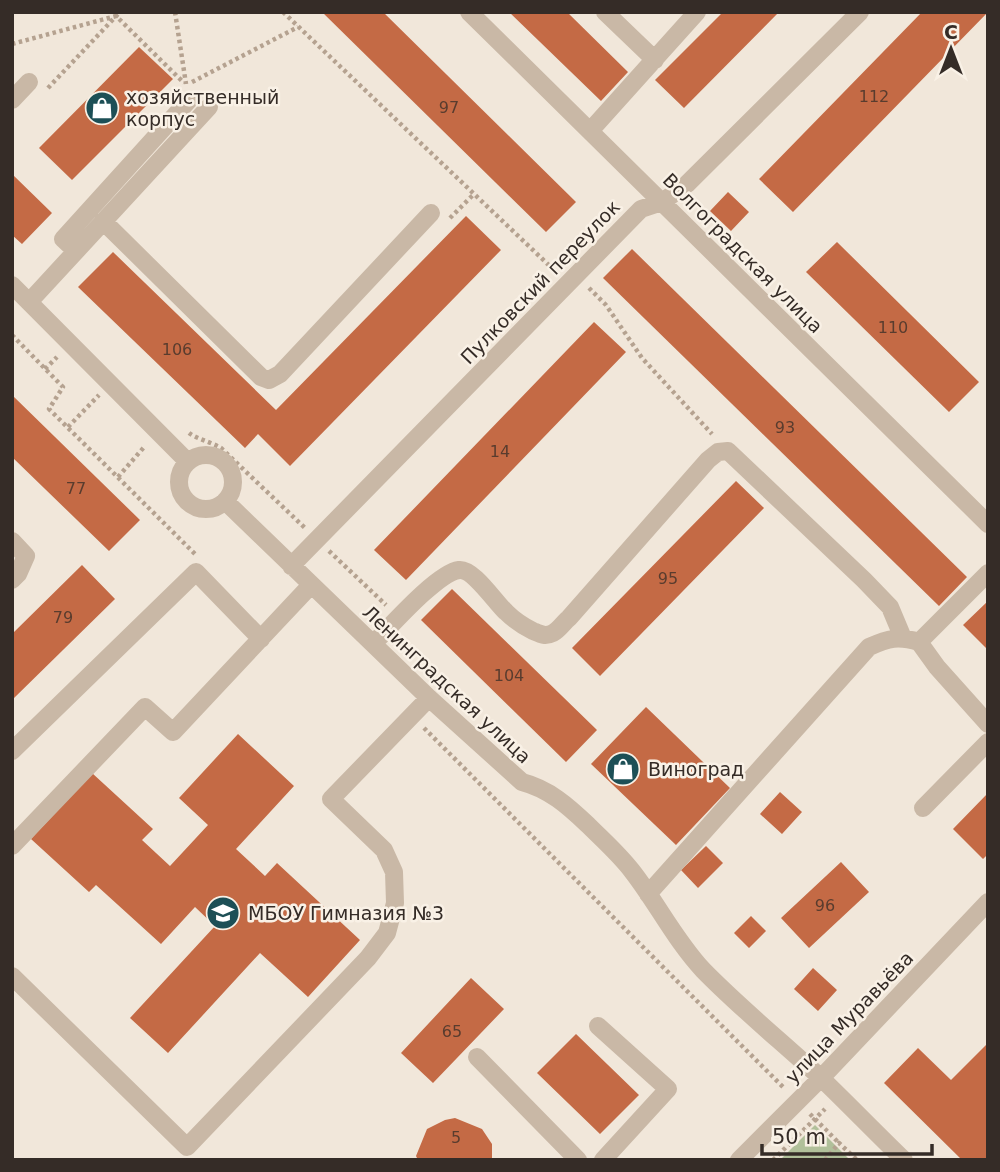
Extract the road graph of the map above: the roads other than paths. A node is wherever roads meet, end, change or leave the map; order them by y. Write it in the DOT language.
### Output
graph roads {
  1 [pos="469,12"];
  2 [pos="605,12"];
  3 [pos="697,12"];
  4 [pos="860,12"];
  5 [pos="655,60"];
  6 [pos="29,82"];
  7 [pos="188,93"];
  8 [pos="12,100"];
  9 [pos="209,107"];
  10 [pos="590,131"];
  11 [pos="662,202"];
  12 [pos="431,213"];
  13 [pos="103,221"];
  14 [pos="76,251"];
  15 [pos="12,285"];
  16 [pos="30,302"];
  17 [pos="188,462"];
  18 [pos="225,501"];
  19 [pos="988,524"];
  20 [pos="12,541"];
  21 [pos="291,566"];
  22 [pos="988,573"];
  23 [pos="12,580"];
  24 [pos="311,585"];
  25 [pos="261,639"];
  26 [pos="911,640"];
  27 [pos="373,644"];
  28 [pos="429,698"];
  29 [pos="988,724"];
  30 [pos="988,742"];
  31 [pos="12,751"];
  32 [pos="923,808"];
  33 [pos="12,846"];
  34 [pos="648,894"];
  35 [pos="988,902"];
  36 [pos="12,976"];
  37 [pos="598,1026"];
  38 [pos="477,1057"];
  39 [pos="821,1078"];
  40 [pos="578,1160"];
  41 [pos="603,1160"];
  42 [pos="739,1160"];
  43 [pos="904,1160"];
  1 -- 10 [label="street, Волгоградская улица"];
  2 -- 5 [label="street"];
  3 -- 5 [label="street"];
  4 -- 11 [label="street, Пулковский переулок"];
  5 -- 10 [label="street"];
  6 -- 8 [label="street"];
  7 -- 14 [label="street"];
  9 -- 13 [label="street"];
  10 -- 11 [label="street, Волгоградская улица"];
  11 -- 19 [label="street, Волгоградская улица"];
  11 -- 21 [label="street, Пулковский переулок"];
  12 -- 13 [label="street"];
  13 -- 14 [label="street"];
  14 -- 16 [label="street"];
  15 -- 16 [label="street"];
  16 -- 17 [label="street"];
  17 -- 18 [label="street"];
  17 -- 18 [label="street"];
  18 -- 21 [label="street, Ленинградская улица"];
  20 -- 23 [label="street"];
  21 -- 24 [label="street, Ленинградская улица"];
  22 -- 26 [label="street"];
  24 -- 25 [label="street"];
  24 -- 27 [label="street, Ленинградская улица"];
  25 -- 31 [label="street"];
  25 -- 33 [label="street"];
  26 -- 27 [label="street"];
  26 -- 29 [label="street"];
  26 -- 34 [label="street"];
  27 -- 28 [label="street, Ленинградская улица"];
  28 -- 34 [label="street, Ленинградская улица"];
  28 -- 36 [label="street"];
  30 -- 32 [label="street"];
  34 -- 39 [label="street, Ленинградская улица"];
  35 -- 39 [label="street, улица Муравьёва"];
  37 -- 41 [label="street"];
  38 -- 40 [label="street"];
  39 -- 42 [label="street, улица Муравьёва"];
  39 -- 43 [label="street, Ленинградская улица"];
}
